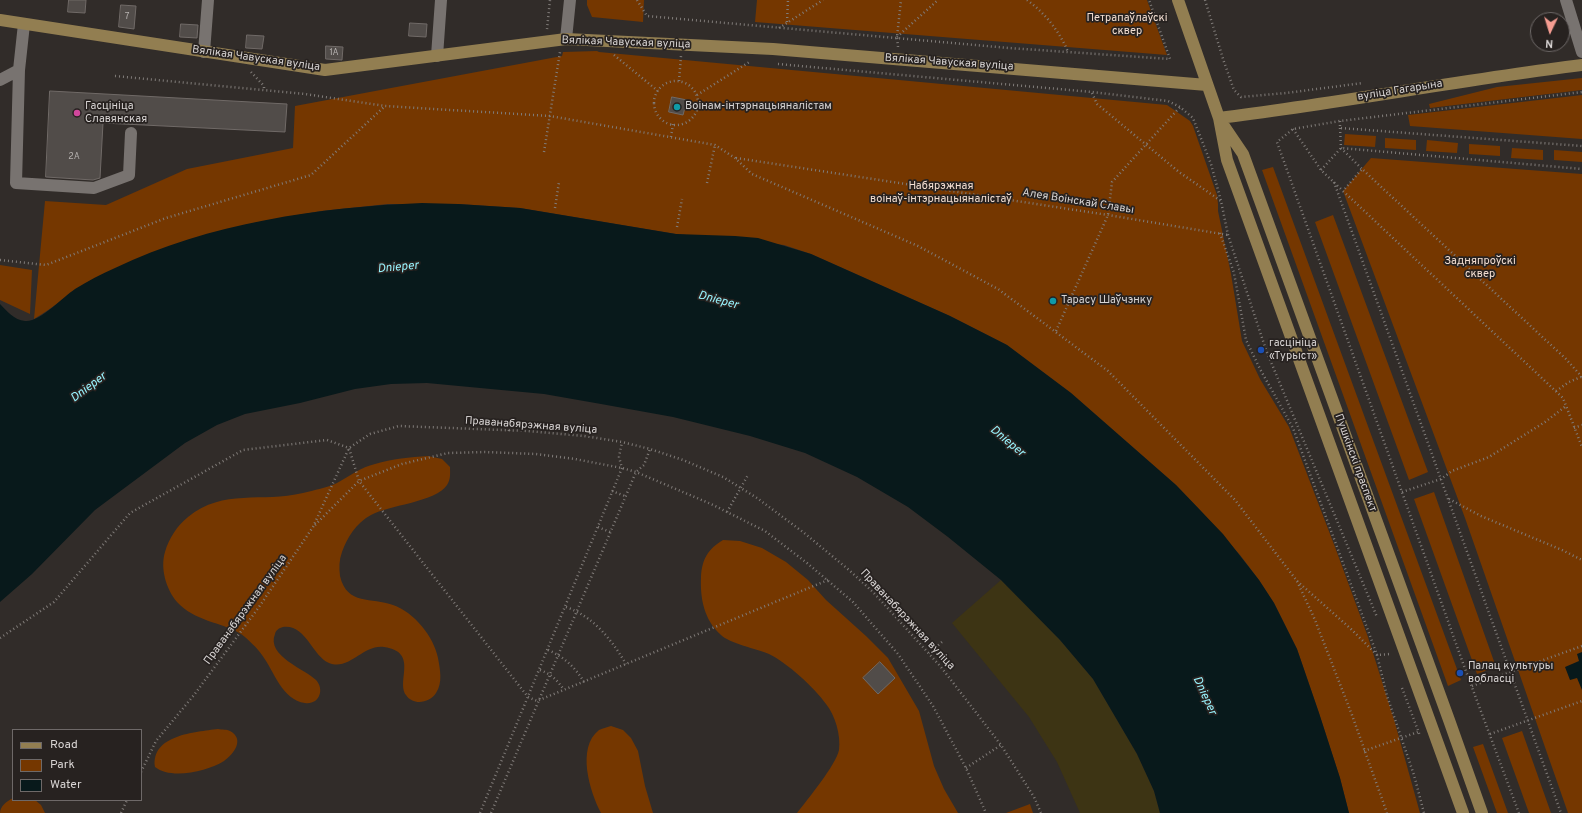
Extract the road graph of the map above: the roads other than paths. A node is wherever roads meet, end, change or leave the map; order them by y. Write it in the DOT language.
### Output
graph roads {
  1 [pos="208,0"];
  2 [pos="441,0"];
  3 [pos="570,0"];
  4 [pos="1178,0"];
  5 [pos="1566,0"];
  6 [pos="0,20"];
  7 [pos="24,24"];
  8 [pos="564,45"];
  9 [pos="204,52"];
  10 [pos="1582,52"];
  11 [pos="437,56"];
  12 [pos="1582,65"];
  13 [pos="19,70"];
  14 [pos="0,80"];
  15 [pos="1207,85"];
  16 [pos="1219,118"];
  17 [pos="131,133"];
  18 [pos="1463,813"];
  19 [pos="1482,813"];
  1 -- 9 [label="street"];
  2 -- 11 [label="street"];
  3 -- 8 [label="street"];
  4 -- 15 [label="main road, Пушкінскі праспект"];
  5 -- 10 [label="street"];
  6 -- 7 [label="main road, Вялікая Чавуская вуліца"];
  7 -- 9 [label="main road, Вялікая Чавуская вуліца"];
  7 -- 13 [label="street"];
  8 -- 11 [label="main road, Вялікая Чавуская вуліца"];
  8 -- 15 [label="main road, Вялікая Чавуская вуліца"];
  9 -- 11 [label="main road, Вялікая Чавуская вуліца"];
  12 -- 16 [label="main road, вуліца Гагарына"];
  13 -- 14 [label="street"];
  13 -- 17 [label="street"];
  15 -- 16 [label="main road, Пушкінскі праспект"];
  16 -- 18 [label="main road, Пушкінскі праспект"];
  16 -- 19 [label="main road, Пушкінскі праспект"];
}
